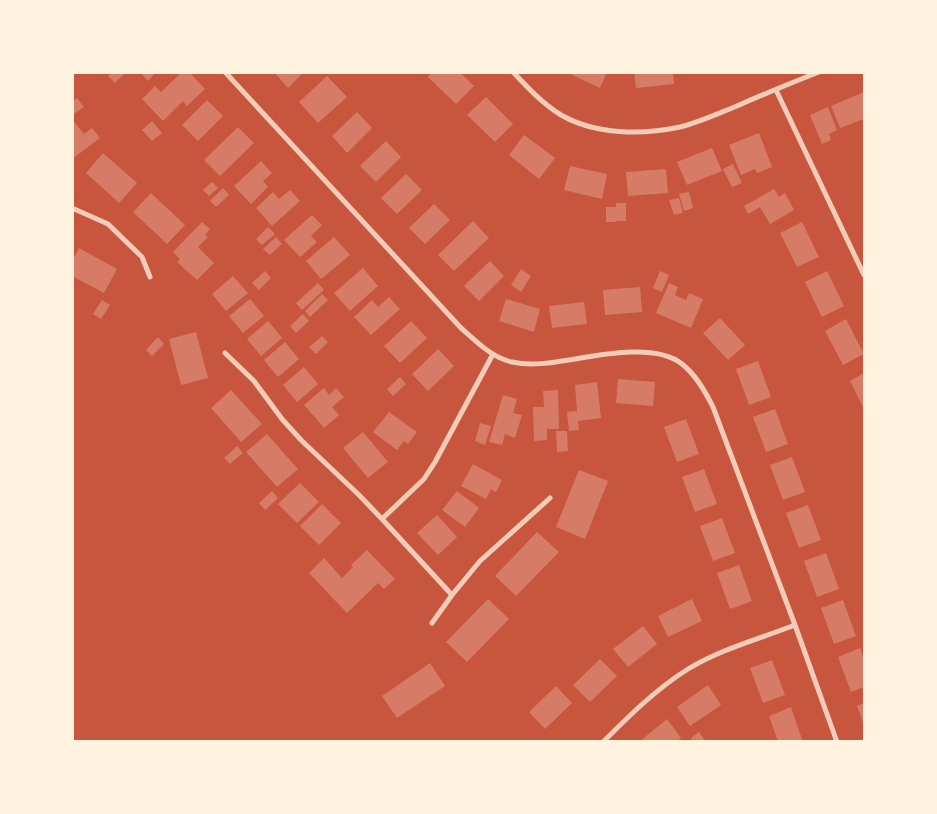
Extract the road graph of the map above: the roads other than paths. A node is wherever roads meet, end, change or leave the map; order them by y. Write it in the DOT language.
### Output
graph roads {
  1 [pos="225,72"];
  2 [pos="513,72"];
  3 [pos="819,72"];
  4 [pos="776,90"];
  5 [pos="72,208"];
  6 [pos="864,275"];
  7 [pos="150,277"];
  8 [pos="225,353"];
  9 [pos="493,354"];
  10 [pos="550,498"];
  11 [pos="382,519"];
  12 [pos="452,595"];
  13 [pos="432,623"];
  14 [pos="795,626"];
  15 [pos="603,742"];
  16 [pos="837,742"];
  1 -- 9 [label="street"];
  2 -- 4 [label="street"];
  3 -- 4 [label="street"];
  4 -- 6 [label="street"];
  5 -- 7 [label="street"];
  8 -- 11 [label="street"];
  9 -- 11 [label="street"];
  9 -- 14 [label="street"];
  10 -- 12 [label="street"];
  11 -- 12 [label="street"];
  12 -- 13 [label="street"];
  14 -- 15 [label="street"];
  14 -- 16 [label="street"];
}
